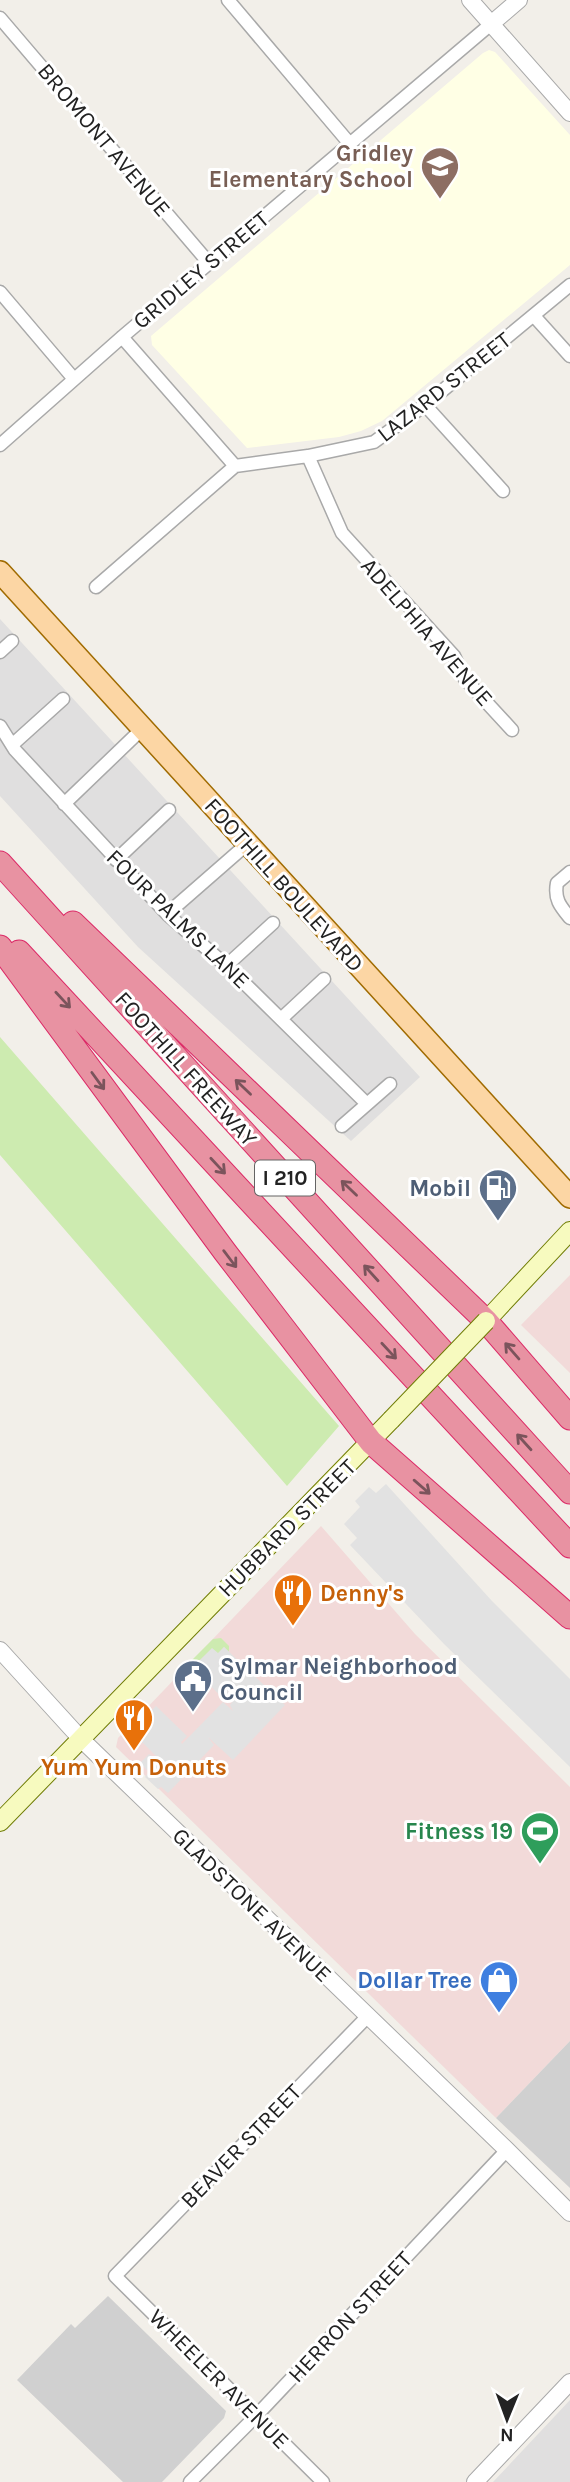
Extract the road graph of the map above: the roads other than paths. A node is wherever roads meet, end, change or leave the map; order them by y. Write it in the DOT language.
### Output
graph roads {
  1 [pos="228,0"];
  2 [pos="470,0"];
  3 [pos="519,0"];
  4 [pos="0,18"];
  5 [pos="491,24"];
  6 [pos="570,113"];
  7 [pos="350,144"];
  8 [pos="209,263"];
  9 [pos="570,285"];
  10 [pos="0,292"];
  11 [pos="534,316"];
  12 [pos="122,337"];
  13 [pos="570,356"];
  14 [pos="74,379"];
  15 [pos="425,405"];
  16 [pos="0,445"];
  17 [pos="308,456"];
  18 [pos="234,466"];
  19 [pos="503,491"];
  20 [pos="0,572"];
  21 [pos="96,587"];
  22 [pos="12,641"];
  23 [pos="0,652"];
  24 [pos="63,699"];
  25 [pos="0,726"];
  26 [pos="142,729"];
  27 [pos="512,730"];
  28 [pos="12,745"];
  29 [pos="64,804"];
  30 [pos="169,810"];
  31 [pos="246,845"];
  32 [pos="0,852"];
  33 [pos="116,860"];
  34 [pos="0,863"];
  35 [pos="570,872"];
  36 [pos="167,915"];
  37 [pos="570,918"];
  38 [pos="274,923"];
  39 [pos="0,932"];
  40 [pos="0,947"];
  41 [pos="226,966"];
  42 [pos="324,979"];
  43 [pos="281,1019"];
  44 [pos="390,1084"];
  45 [pos="367,1104"];
  46 [pos="342,1126"];
  47 [pos="570,1197"];
  48 [pos="570,1231"];
  49 [pos="485,1321"];
  50 [pos="570,1418"];
  51 [pos="371,1442"];
  52 [pos="570,1492"];
  53 [pos="570,1546"];
  54 [pos="570,1617"];
  55 [pos="0,1650"];
  56 [pos="81,1739"];
  57 [pos="0,1822"];
  58 [pos="367,2017"];
  59 [pos="508,2150"];
  60 [pos="570,2213"];
  61 [pos="115,2276"];
  62 [pos="570,2382"];
  63 [pos="256,2416"];
  64 [pos="190,2482"];
  65 [pos="323,2482"];
  66 [pos="475,2482"];
  1 -- 7 [label="street"];
  2 -- 5 [label="street"];
  3 -- 5 [label="street"];
  4 -- 8 [label="street, BROMONT AVENUE"];
  5 -- 6 [label="street"];
  5 -- 7 [label="street, GRIDLEY STREET"];
  7 -- 8 [label="street, GRIDLEY STREET"];
  8 -- 12 [label="street, GRIDLEY STREET"];
  9 -- 11 [label="street, LAZARD STREET"];
  10 -- 14 [label="street"];
  11 -- 13 [label="street"];
  11 -- 15 [label="street, LAZARD STREET"];
  12 -- 14 [label="street, GRIDLEY STREET"];
  12 -- 18 [label="street"];
  14 -- 16 [label="street, GRIDLEY STREET"];
  15 -- 17 [label="street, LAZARD STREET"];
  15 -- 19 [label="street"];
  17 -- 18 [label="street, LAZARD STREET"];
  17 -- 27 [label="street, ADELPHIA AVENUE"];
  18 -- 21 [label="street"];
  20 -- 26 [label="main road, FOOTHILL BOULEVARD"];
  22 -- 23 [label="street"];
  24 -- 28 [label="street"];
  25 -- 28 [label="street, FOUR PALMS LANE"];
  26 -- 29 [label="street"];
  26 -- 31 [label="main road, FOOTHILL BOULEVARD"];
  28 -- 29 [label="street, FOUR PALMS LANE"];
  29 -- 33 [label="street, FOUR PALMS LANE"];
  30 -- 33 [label="street"];
  31 -- 36 [label="street"];
  31 -- 47 [label="main road, FOOTHILL BOULEVARD"];
  49 -- 32 [label="highway, one-way"];
  33 -- 36 [label="street, FOUR PALMS LANE"];
  52 -- 34 [label="highway, FOOTHILL FREEWAY / I 210, one-way"];
  35 -- 37 [label="street"];
  36 -- 41 [label="street, FOUR PALMS LANE"];
  38 -- 41 [label="street"];
  39 -- 53 [label="highway, FOOTHILL FREEWAY / I 210, one-way"];
  40 -- 51 [label="highway, one-way"];
  41 -- 43 [label="street, FOUR PALMS LANE"];
  42 -- 43 [label="street"];
  43 -- 45 [label="street, FOUR PALMS LANE"];
  44 -- 45 [label="street"];
  45 -- 46 [label="street"];
  48 -- 49 [label="main road, HUBBARD STREET"];
  50 -- 49 [label="highway, one-way"];
  49 -- 51 [label="main road, HUBBARD STREET, bridge"];
  51 -- 54 [label="highway, one-way"];
  51 -- 56 [label="main road, HUBBARD STREET"];
  55 -- 56 [label="street, GLADSTONE AVENUE"];
  56 -- 57 [label="main road, HUBBARD STREET"];
  56 -- 58 [label="street, GLADSTONE AVENUE"];
  58 -- 59 [label="street, GLADSTONE AVENUE"];
  58 -- 61 [label="street, BEAVER STREET"];
  59 -- 60 [label="street, GLADSTONE AVENUE"];
  59 -- 63 [label="street, HERRON STREET"];
  61 -- 63 [label="street, WHEELER AVENUE"];
  62 -- 66 [label="street"];
  63 -- 64 [label="street, HERRON STREET"];
  63 -- 65 [label="street, WHEELER AVENUE"];
}
